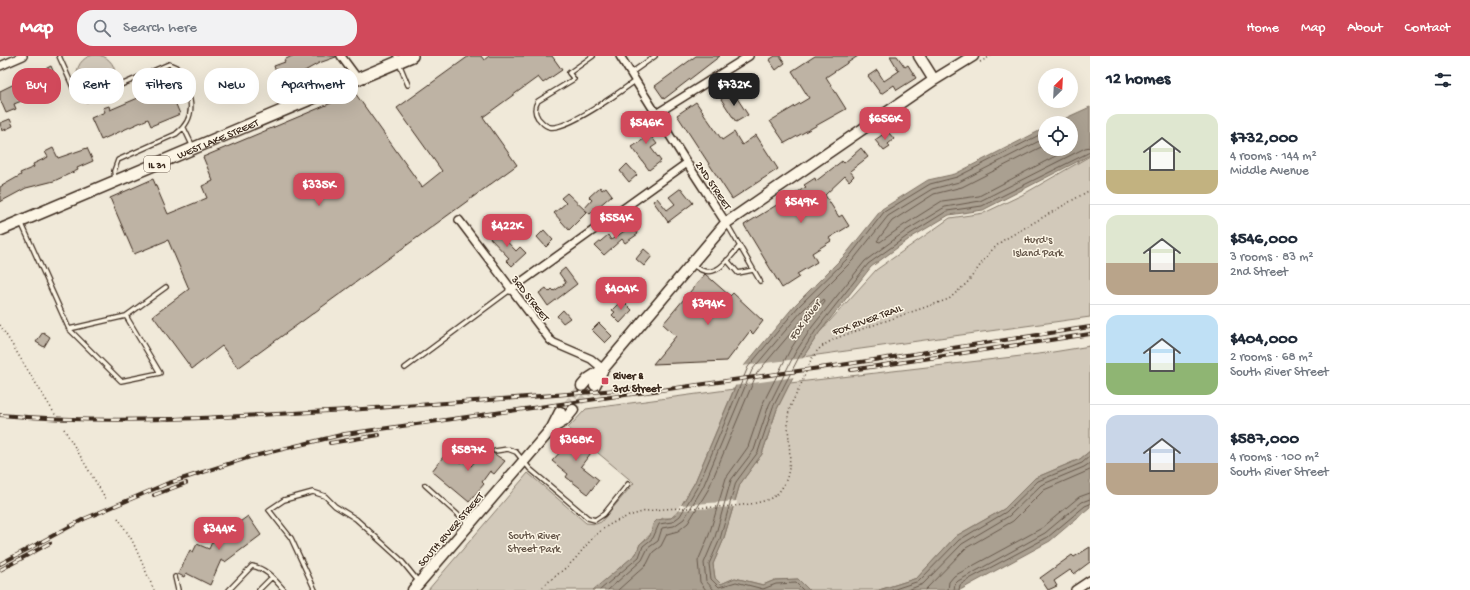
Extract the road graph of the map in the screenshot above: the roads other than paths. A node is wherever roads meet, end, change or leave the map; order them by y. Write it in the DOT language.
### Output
graph roads {
  1 [pos="23,56"];
  2 [pos="59,56"];
  3 [pos="342,56"];
  4 [pos="412,56"];
  5 [pos="593,56"];
  6 [pos="620,56"];
  7 [pos="655,56"];
  8 [pos="749,56"];
  9 [pos="919,56"];
  10 [pos="974,56"];
  11 [pos="397,59"];
  12 [pos="0,66"];
  13 [pos="350,68"];
  14 [pos="631,73"];
  15 [pos="358,79"];
  16 [pos="934,80"];
  17 [pos="636,81"];
  18 [pos="408,85"];
  19 [pos="299,104"];
  20 [pos="656,114"];
  21 [pos="184,128"];
  22 [pos="194,148"];
  23 [pos="687,163"];
  24 [pos="115,181"];
  25 [pos="459,220"];
  26 [pos="21,221"];
  27 [pos="726,223"];
  28 [pos="0,230"];
  29 [pos="739,247"];
  30 [pos="727,260"];
  31 [pos="692,265"];
  32 [pos="753,270"];
  33 [pos="760,281"];
  34 [pos="166,287"];
  35 [pos="510,290"];
  36 [pos="126,316"];
  37 [pos="69,329"];
  38 [pos="405,368"];
  39 [pos="603,369"];
  40 [pos="595,385"];
  41 [pos="582,386"];
  42 [pos="573,410"];
  43 [pos="560,412"];
  44 [pos="552,428"];
  45 [pos="495,451"];
  46 [pos="524,461"];
  47 [pos="628,484"];
  48 [pos="425,485"];
  49 [pos="469,525"];
  50 [pos="175,577"];
  51 [pos="272,577"];
  52 [pos="1090,580"];
  53 [pos="416,586"];
  54 [pos="178,590"];
  55 [pos="229,590"];
  56 [pos="259,590"];
  57 [pos="284,590"];
  58 [pos="315,590"];
  59 [pos="1075,590"];
  1 -- 12 [label="street"];
  2 -- 21 [label="lane"];
  3 -- 13 [label="street"];
  4 -- 11 [label="main road, WEST LAKE STREET / IL 31"];
  5 -- 17 [label="lane"];
  6 -- 14 [label="street, 2ND STREET"];
  7 -- 14 [label="lane"];
  8 -- 20 [label="street"];
  9 -- 16 [label="street"];
  10 -- 16 [label="street"];
  11 -- 15 [label="main road, WEST LAKE STREET / IL 31"];
  11 -- 18 [label="lane"];
  14 -- 17 [label="street, 2ND STREET"];
  16 -- 27 [label="street"];
  17 -- 20 [label="street, 2ND STREET"];
  19 -- 22 [label="main road, WEST LAKE STREET / IL 31"];
  20 -- 23 [label="street, 2ND STREET"];
  21 -- 22 [label="lane"];
  21 -- 24 [label="lane"];
  22 -- 24 [label="main road, WEST LAKE STREET / IL 31"];
  23 -- 27 [label="street, 2ND STREET"];
  23 -- 35 [label="street"];
  24 -- 26 [label="main road, WEST LAKE STREET / IL 31"];
  25 -- 35 [label="street, 3RD STREET"];
  26 -- 28 [label="main road, WEST LAKE STREET / IL 31"];
  26 -- 37 [label="lane"];
  27 -- 29 [label="lane"];
  27 -- 31 [label="street"];
  29 -- 30 [label="lane"];
  29 -- 32 [label="lane"];
  30 -- 31 [label="lane"];
  30 -- 32 [label="lane"];
  31 -- 39 [label="street"];
  32 -- 33 [label="lane"];
  34 -- 36 [label="lane"];
  35 -- 38 [label="lane"];
  35 -- 39 [label="street, 3RD STREET"];
  36 -- 37 [label="lane"];
  36 -- 37 [label="lane"];
  39 -- 40 [label="street"];
  39 -- 41 [label="street"];
  42 -- 44 [label="street, SOUTH RIVER STREET"];
  43 -- 44 [label="street, SOUTH RIVER STREET"];
  44 -- 46 [label="street, SOUTH RIVER STREET"];
  45 -- 46 [label="lane"];
  46 -- 47 [label="lane"];
  46 -- 49 [label="street, SOUTH RIVER STREET"];
  48 -- 49 [label="lane"];
  49 -- 53 [label="street, SOUTH RIVER STREET"];
  50 -- 54 [label="lane"];
  51 -- 55 [label="lane"];
  51 -- 56 [label="lane"];
  51 -- 57 [label="lane"];
  52 -- 59 [label="street"];
  53 -- 58 [label="lane"];
}
